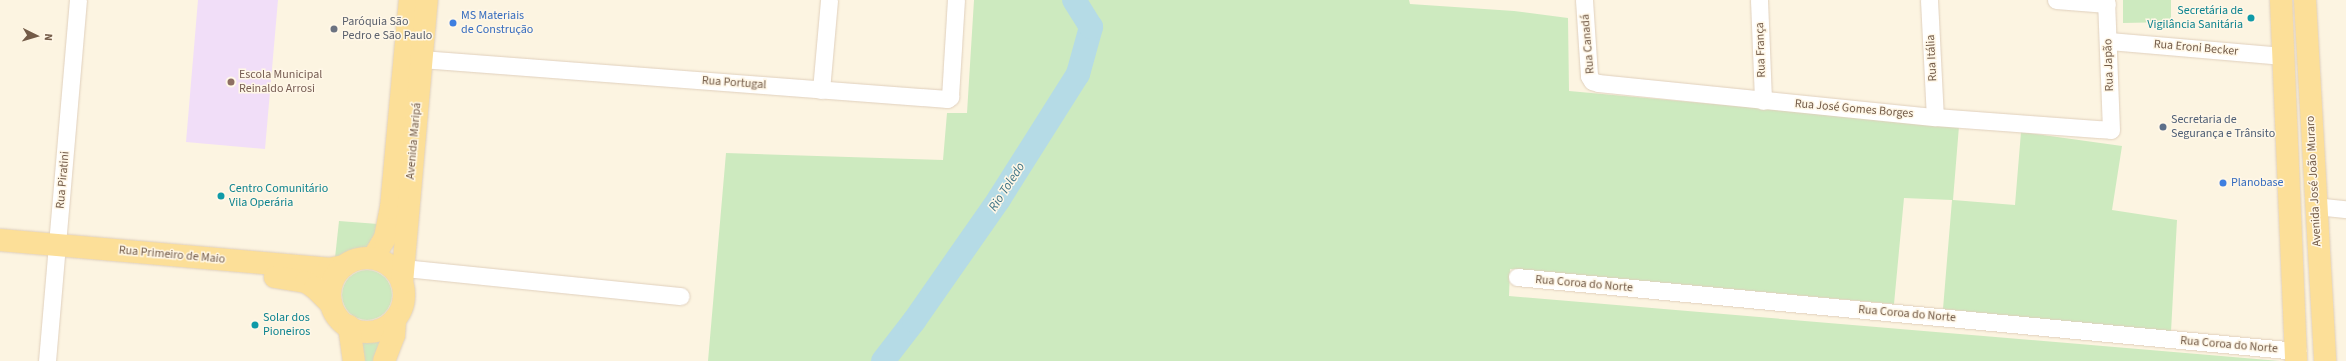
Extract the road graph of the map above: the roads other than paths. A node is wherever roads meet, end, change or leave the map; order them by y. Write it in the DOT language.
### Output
graph roads {
  1 [pos="78,0"];
  2 [pos="410,0"];
  3 [pos="427,0"];
  4 [pos="829,0"];
  5 [pos="956,0"];
  6 [pos="1584,0"];
  7 [pos="1759,0"];
  8 [pos="1929,0"];
  9 [pos="2056,0"];
  10 [pos="2281,0"];
  11 [pos="2305,0"];
  12 [pos="2106,2"];
  13 [pos="2109,41"];
  14 [pos="2283,56"];
  15 [pos="421,59"];
  16 [pos="1598,83"];
  17 [pos="821,90"];
  18 [pos="1763,101"];
  19 [pos="1935,117"];
  20 [pos="2111,130"];
  21 [pos="2315,206"];
  22 [pos="2346,209"];
  23 [pos="0,240"];
  24 [pos="56,252"];
  25 [pos="0,254"];
  26 [pos="373,258"];
  27 [pos="344,266"];
  28 [pos="403,275"];
  29 [pos="1517,278"];
  30 [pos="682,296"];
  31 [pos="332,304"];
  32 [pos="395,319"];
  33 [pos="349,326"];
  34 [pos="2296,356"];
  35 [pos="47,361"];
  36 [pos="354,361"];
  37 [pos="384,361"];
  38 [pos="2325,361"];
  1 -- 24 [label="street, Rua Piratini"];
  2 -- 26 [label="main road, Avenida Maripá"];
  3 -- 15 [label="main road, Avenida Maripá"];
  4 -- 17 [label="street"];
  5 -- 17 [label="street, Rua Portugal"];
  6 -- 16 [label="street, Rua Canadá"];
  7 -- 18 [label="street, Rua França"];
  8 -- 19 [label="street, Rua Itália"];
  9 -- 12 [label="street"];
  10 -- 14 [label="main road, Avenida José João Muraro"];
  11 -- 21 [label="main road, Avenida José João Muraro"];
  12 -- 13 [label="street, Rua Japão"];
  13 -- 14 [label="street, Rua Eroni Becker"];
  13 -- 20 [label="street, Rua Japão"];
  14 -- 34 [label="main road, Avenida José João Muraro"];
  15 -- 17 [label="street, Rua Portugal"];
  15 -- 28 [label="main road, Avenida Maripá"];
  16 -- 18 [label="street, Rua José Gomes Borges"];
  18 -- 19 [label="street, Rua José Gomes Borges"];
  19 -- 20 [label="street, Rua José Gomes Borges"];
  21 -- 22 [label="street"];
  21 -- 38 [label="main road, Avenida José João Muraro"];
  23 -- 24 [label="main road, Rua Primeiro de Maio"];
  24 -- 25 [label="main road, Rua Primeiro de Maio"];
  24 -- 27 [label="main road, Rua Primeiro de Maio"];
  24 -- 31 [label="main road, Rua Primeiro de Maio"];
  24 -- 35 [label="street, Rua Piratini"];
  26 -- 27 [label="main road"];
  26 -- 28 [label="main road"];
  27 -- 31 [label="main road"];
  28 -- 30 [label="street"];
  28 -- 32 [label="main road"];
  29 -- 34 [label="street, Rua Coroa do Norte"];
  31 -- 33 [label="main road"];
  32 -- 33 [label="main road"];
  32 -- 37 [label="main road"];
  33 -- 36 [label="main road"];
}
